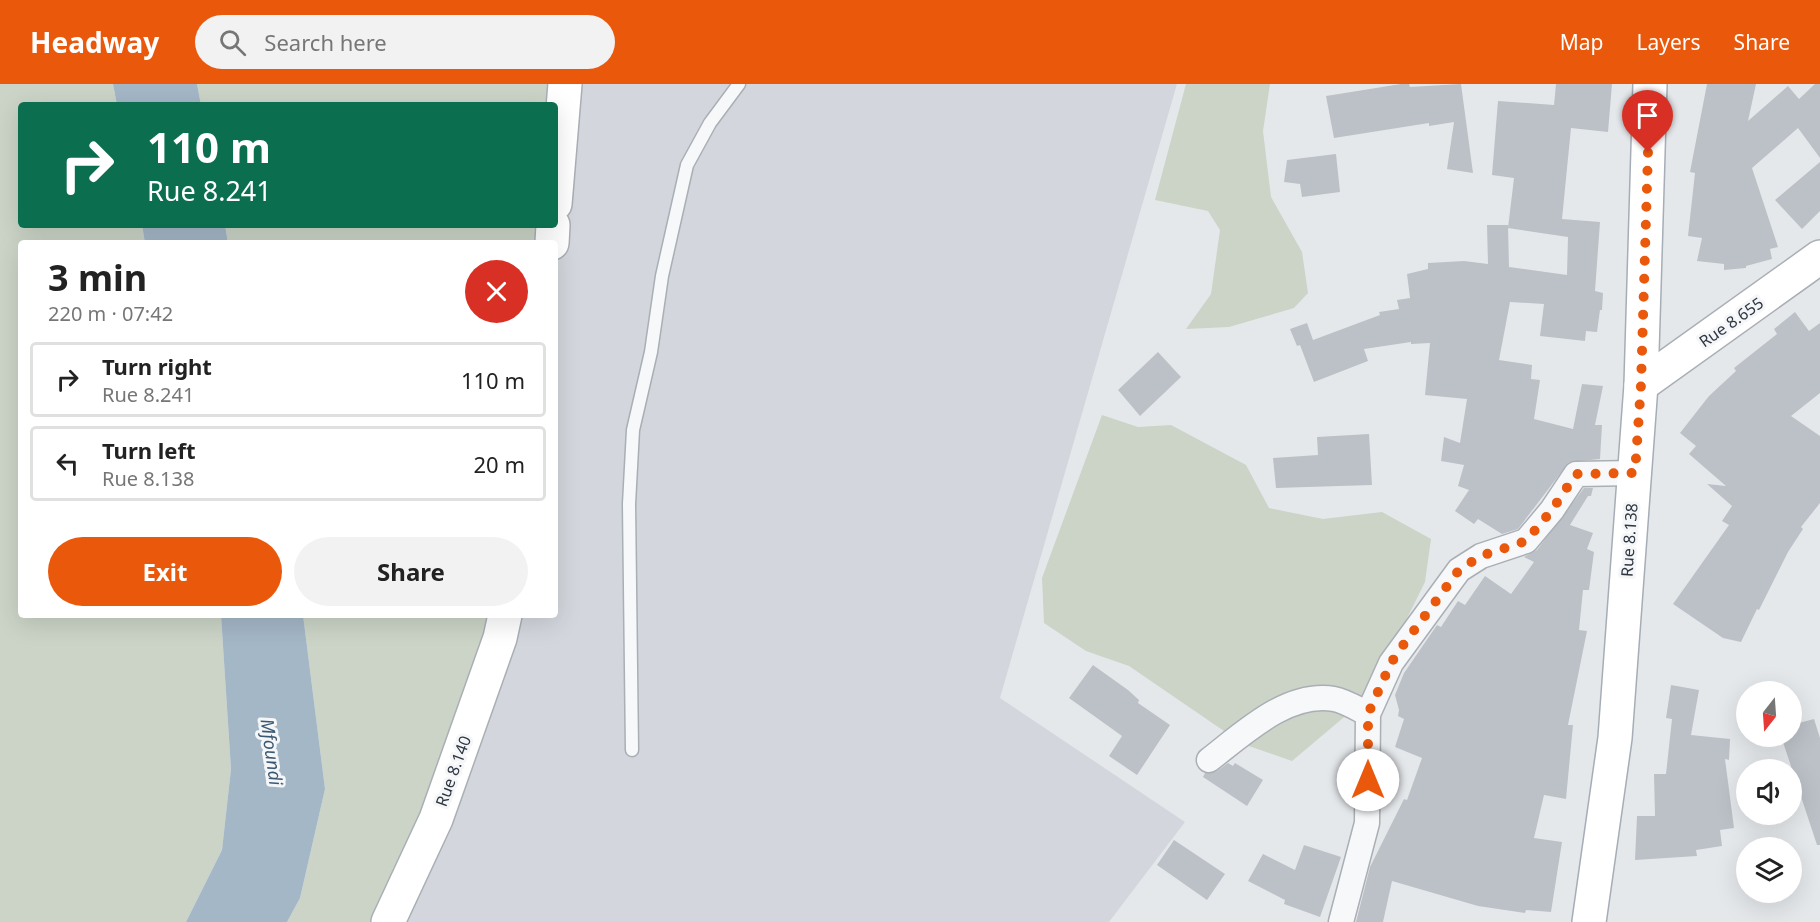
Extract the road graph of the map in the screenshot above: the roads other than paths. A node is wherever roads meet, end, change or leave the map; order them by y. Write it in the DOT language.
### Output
graph roads {
  1 [pos="565,84"];
  2 [pos="739,84"];
  3 [pos="1650,84"];
  4 [pos="558,168"];
  5 [pos="1820,257"];
  6 [pos="1641,385"];
  7 [pos="1635,473"];
  8 [pos="503,618"];
  9 [pos="1368,714"];
  10 [pos="632,750"];
  11 [pos="1209,760"];
  12 [pos="388,922"];
  13 [pos="1341,922"];
  14 [pos="1589,922"];
  1 -- 4 [label="main road"];
  2 -- 10 [label="lane"];
  3 -- 6 [label="main road, Rue 8.138"];
  5 -- 6 [label="main road, Rue 8.655"];
  6 -- 7 [label="main road, Rue 8.138"];
  7 -- 9 [label="street"];
  7 -- 14 [label="main road, Rue 8.138"];
  8 -- 12 [label="main road, Rue 8.140"];
  9 -- 11 [label="street"];
  9 -- 13 [label="street"];
}
